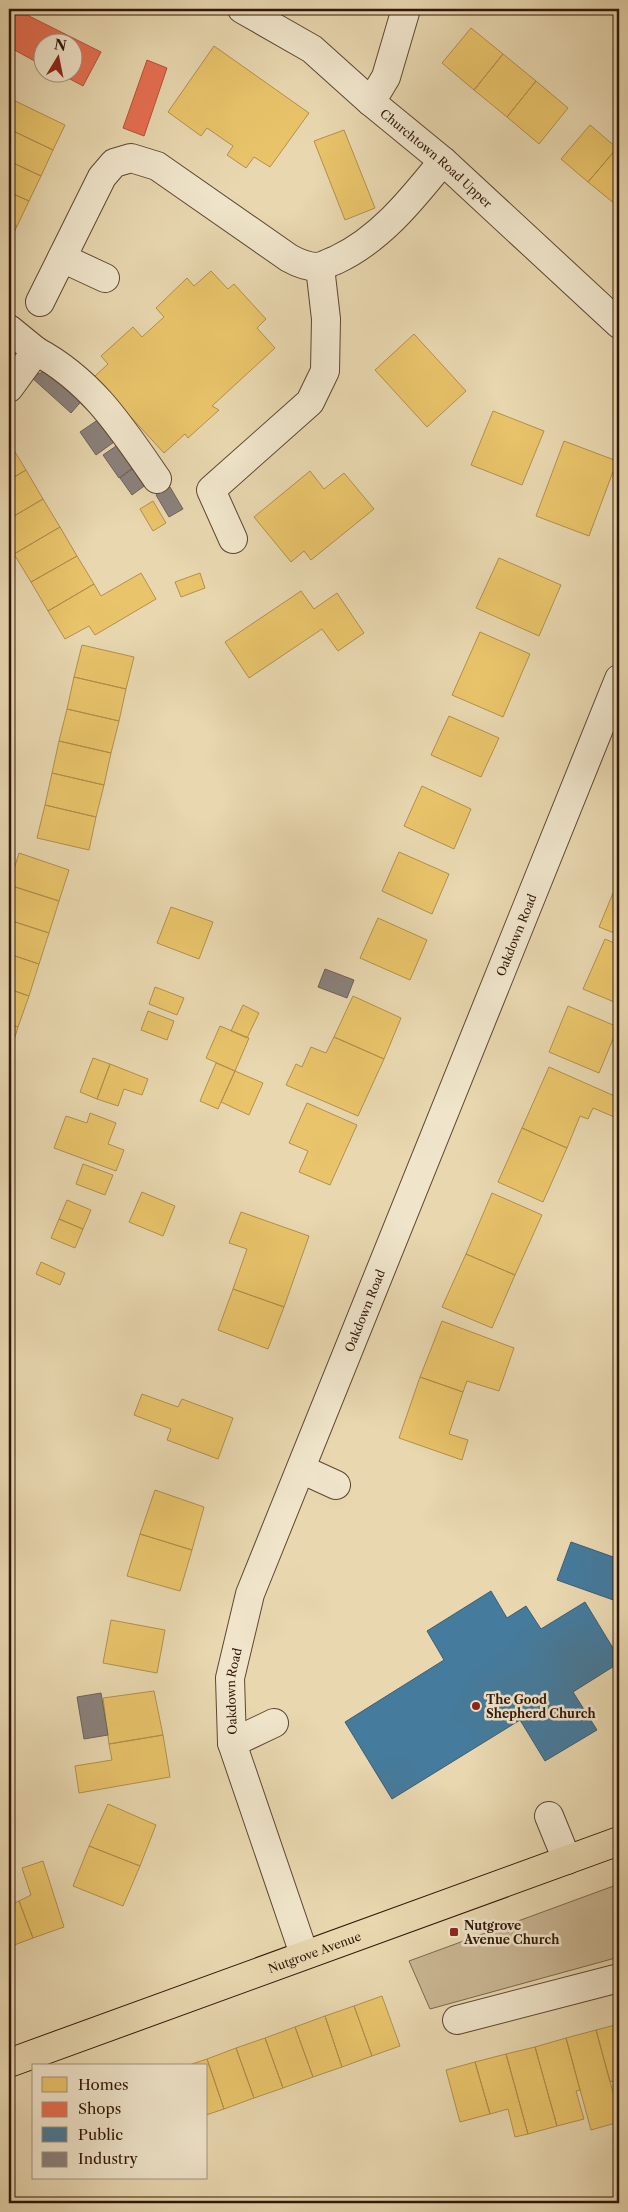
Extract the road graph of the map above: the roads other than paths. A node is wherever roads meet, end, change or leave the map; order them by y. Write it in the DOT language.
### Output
graph roads {
  1 [pos="242,9"];
  2 [pos="406,9"];
  3 [pos="371,102"];
  4 [pos="443,161"];
  5 [pos="62,258"];
  6 [pos="320,267"];
  7 [pos="105,278"];
  8 [pos="40,302"];
  9 [pos="619,324"];
  10 [pos="9,329"];
  11 [pos="36,351"];
  12 [pos="9,388"];
  13 [pos="157,479"];
  14 [pos="233,539"];
  15 [pos="619,680"];
  16 [pos="301,1469"];
  17 [pos="336,1485"];
  18 [pos="274,1723"];
  19 [pos="232,1743"];
  20 [pos="549,1816"];
  21 [pos="619,1841"];
  22 [pos="567,1860"];
  23 [pos="304,1954"];
  24 [pos="619,1978"];
  25 [pos="458,2020"];
  26 [pos="9,2063"];
  1 -- 3 [label="street, Churchtown Road Upper"];
  2 -- 3 [label="street"];
  3 -- 4 [label="street, Churchtown Road Upper"];
  4 -- 6 [label="street"];
  4 -- 9 [label="street, Churchtown Road Upper"];
  5 -- 6 [label="street"];
  5 -- 7 [label="street"];
  5 -- 8 [label="street"];
  6 -- 14 [label="street"];
  10 -- 11 [label="street"];
  11 -- 12 [label="street"];
  11 -- 13 [label="street"];
  15 -- 16 [label="street, Oakdown Road"];
  16 -- 17 [label="street"];
  16 -- 19 [label="street, Oakdown Road"];
  18 -- 19 [label="street"];
  19 -- 23 [label="street, Oakdown Road"];
  20 -- 22 [label="street"];
  21 -- 22 [label="main road, Nutgrove Avenue"];
  22 -- 23 [label="main road, Nutgrove Avenue"];
  23 -- 26 [label="main road, Nutgrove Avenue"];
  24 -- 25 [label="street"];
}
